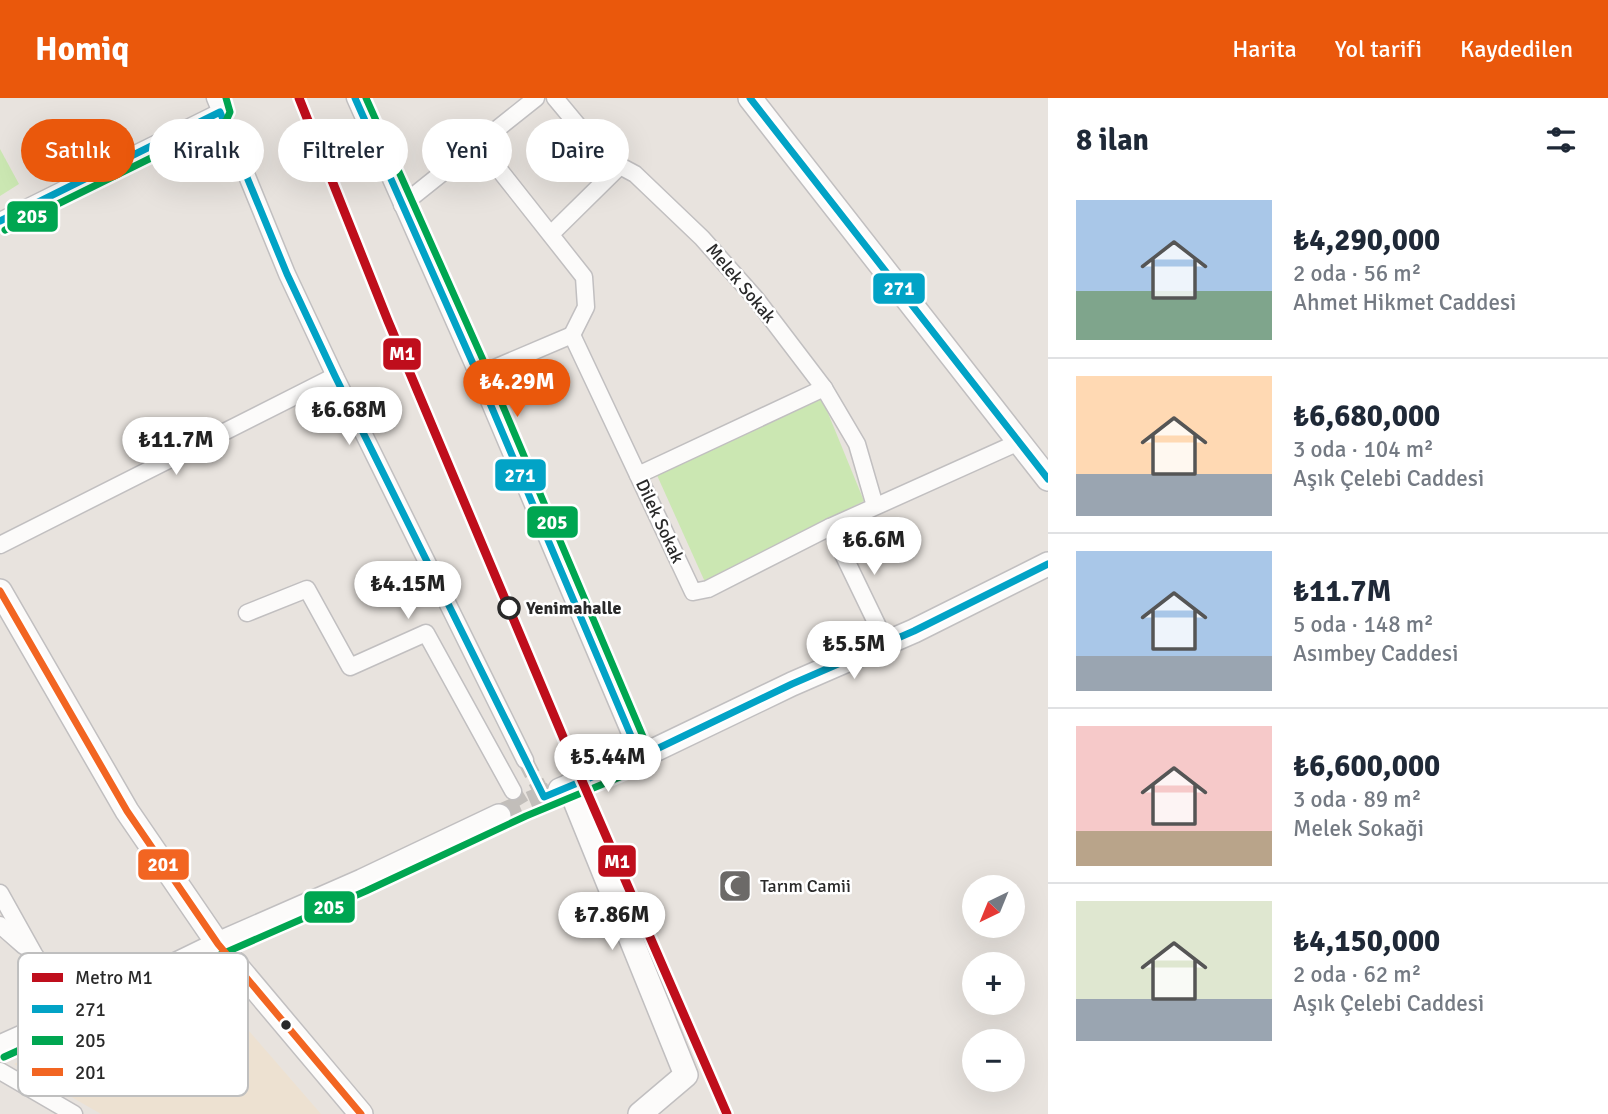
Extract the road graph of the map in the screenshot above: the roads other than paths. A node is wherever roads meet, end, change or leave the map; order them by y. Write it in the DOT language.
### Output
graph roads {
  1 [pos="355,98"];
  2 [pos="536,98"];
  3 [pos="555,98"];
  4 [pos="750,98"];
  5 [pos="218,105"];
  6 [pos="510,119"];
  7 [pos="572,119"];
  8 [pos="629,171"];
  9 [pos="431,182"];
  10 [pos="509,182"];
  11 [pos="604,182"];
  12 [pos="402,205"];
  13 [pos="0,221"];
  14 [pos="551,234"];
  15 [pos="572,335"];
  16 [pos="478,375"];
  17 [pos="335,376"];
  18 [pos="824,388"];
  19 [pos="1018,442"];
  20 [pos="638,475"];
  21 [pos="1048,479"];
  22 [pos="876,506"];
  23 [pos="830,527"];
  24 [pos="0,545"];
  25 [pos="1048,564"];
  26 [pos="0,591"];
  27 [pos="247,613"];
  28 [pos="886,643"];
  29 [pos="640,757"];
  30 [pos="525,760"];
  31 [pos="513,791"];
  32 [pos="499,816"];
  33 [pos="0,893"];
  34 [pos="0,925"];
  35 [pos="218,944"];
  36 [pos="33,953"];
  37 [pos="33,953"];
  38 [pos="199,953"];
  39 [pos="226,953"];
  40 [pos="248,980"];
  41 [pos="18,1039"];
  42 [pos="0,1047"];
  43 [pos="0,1071"];
  44 [pos="18,1081"];
  45 [pos="43,1096"];
  46 [pos="74,1114"];
  47 [pos="361,1114"];
  48 [pos="640,1114"];
  1 -- 12 [label="street"];
  2 -- 6 [label="street"];
  3 -- 7 [label="street, Melek Sokak"];
  4 -- 19 [label="main road"];
  5 -- 13 [label="street"];
  5 -- 17 [label="street"];
  8 -- 18 [label="street, Melek Sokak"];
  9 -- 12 [label="street"];
  10 -- 14 [label="street"];
  11 -- 14 [label="street"];
  12 -- 16 [label="street"];
  14 -- 15 [label="street"];
  15 -- 16 [label="street"];
  15 -- 20 [label="street, Dilek Sokak"];
  16 -- 29 [label="street"];
  17 -- 24 [label="street"];
  17 -- 30 [label="street"];
  18 -- 20 [label="street"];
  18 -- 22 [label="street, Melek Sokak"];
  19 -- 21 [label="main road"];
  19 -- 22 [label="street, Dilek Sokak"];
  20 -- 23 [label="street, Dilek Sokak"];
  22 -- 23 [label="street, Dilek Sokak"];
  23 -- 28 [label="street"];
  25 -- 28 [label="main road"];
  26 -- 35 [label="main road"];
  27 -- 31 [label="street"];
  28 -- 29 [label="main road"];
  29 -- 48 [label="main road"];
  32 -- 35 [label="main road"];
  33 -- 36 [label="street"];
  34 -- 37 [label="street"];
  35 -- 38 [label="main road"];
  35 -- 39 [label="main road"];
  40 -- 47 [label="main road"];
  41 -- 42 [label="main road"];
  43 -- 44 [label="street"];
  45 -- 46 [label="street"];
}
